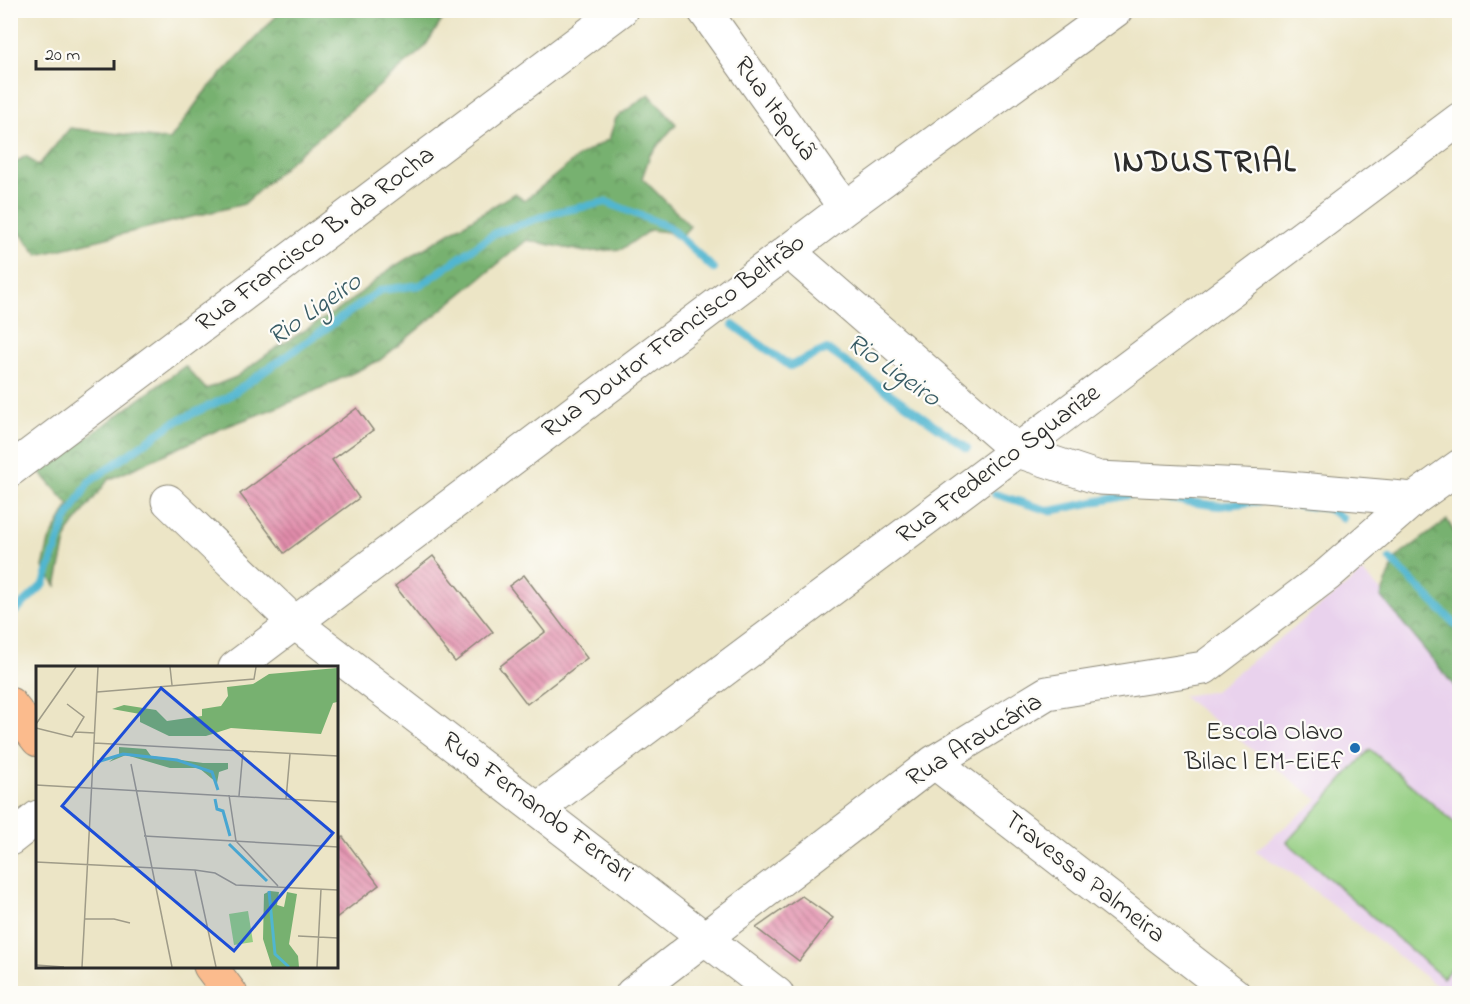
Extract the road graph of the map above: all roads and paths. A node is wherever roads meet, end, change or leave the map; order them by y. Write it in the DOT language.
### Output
graph roads {
  1 [pos="621,10"];
  2 [pos="704,10"];
  3 [pos="1116,10"];
  4 [pos="1082,21"];
  5 [pos="1460,119"];
  6 [pos="845,208"];
  7 [pos="788,251"];
  8 [pos="1018,451"];
  9 [pos="1460,466"];
  10 [pos="10,470"];
  11 [pos="1414,499"];
  12 [pos="168,501"];
  13 [pos="295,623"];
  14 [pos="238,666"];
  15 [pos="10,704"];
  16 [pos="36,737"];
  17 [pos="934,762"];
  18 [pos="538,809"];
  19 [pos="36,819"];
  20 [pos="10,839"];
  21 [pos="706,938"];
  22 [pos="212,968"];
  23 [pos="231,993"];
  24 [pos="633,993"];
  25 [pos="777,993"];
  26 [pos="1234,993"];
  1 -- 10 [label="street, Rua Francisco B. da Rocha"];
  2 -- 6 [label="street, Rua Itapuã"];
  3 -- 4 [label="street, Rua Doutor Francisco Beltrão"];
  4 -- 6 [label="street, Rua Doutor Francisco Beltrão"];
  5 -- 8 [label="street, Rua Frederico Sguarize"];
  6 -- 7 [label="street, Rua Doutor Francisco Beltrão"];
  7 -- 8 [label="street"];
  7 -- 13 [label="street, Rua Doutor Francisco Beltrão"];
  8 -- 11 [label="street"];
  8 -- 18 [label="street, Rua Frederico Sguarize"];
  9 -- 11 [label="street, Rua Araucária"];
  11 -- 17 [label="street, Rua Araucária"];
  12 -- 13 [label="street, Rua Fernando Ferrari"];
  13 -- 14 [label="street, Rua Doutor Francisco Beltrão"];
  13 -- 18 [label="street, Rua Fernando Ferrari"];
  15 -- 16 [label="main road"];
  17 -- 21 [label="street, Rua Araucária"];
  17 -- 26 [label="street, Travessa Palmeira"];
  18 -- 21 [label="street, Rua Fernando Ferrari"];
  19 -- 20 [label="street"];
  21 -- 24 [label="street, Rua Araucária"];
  21 -- 25 [label="street, Rua Fernando Ferrari"];
  22 -- 23 [label="main road"];
}
